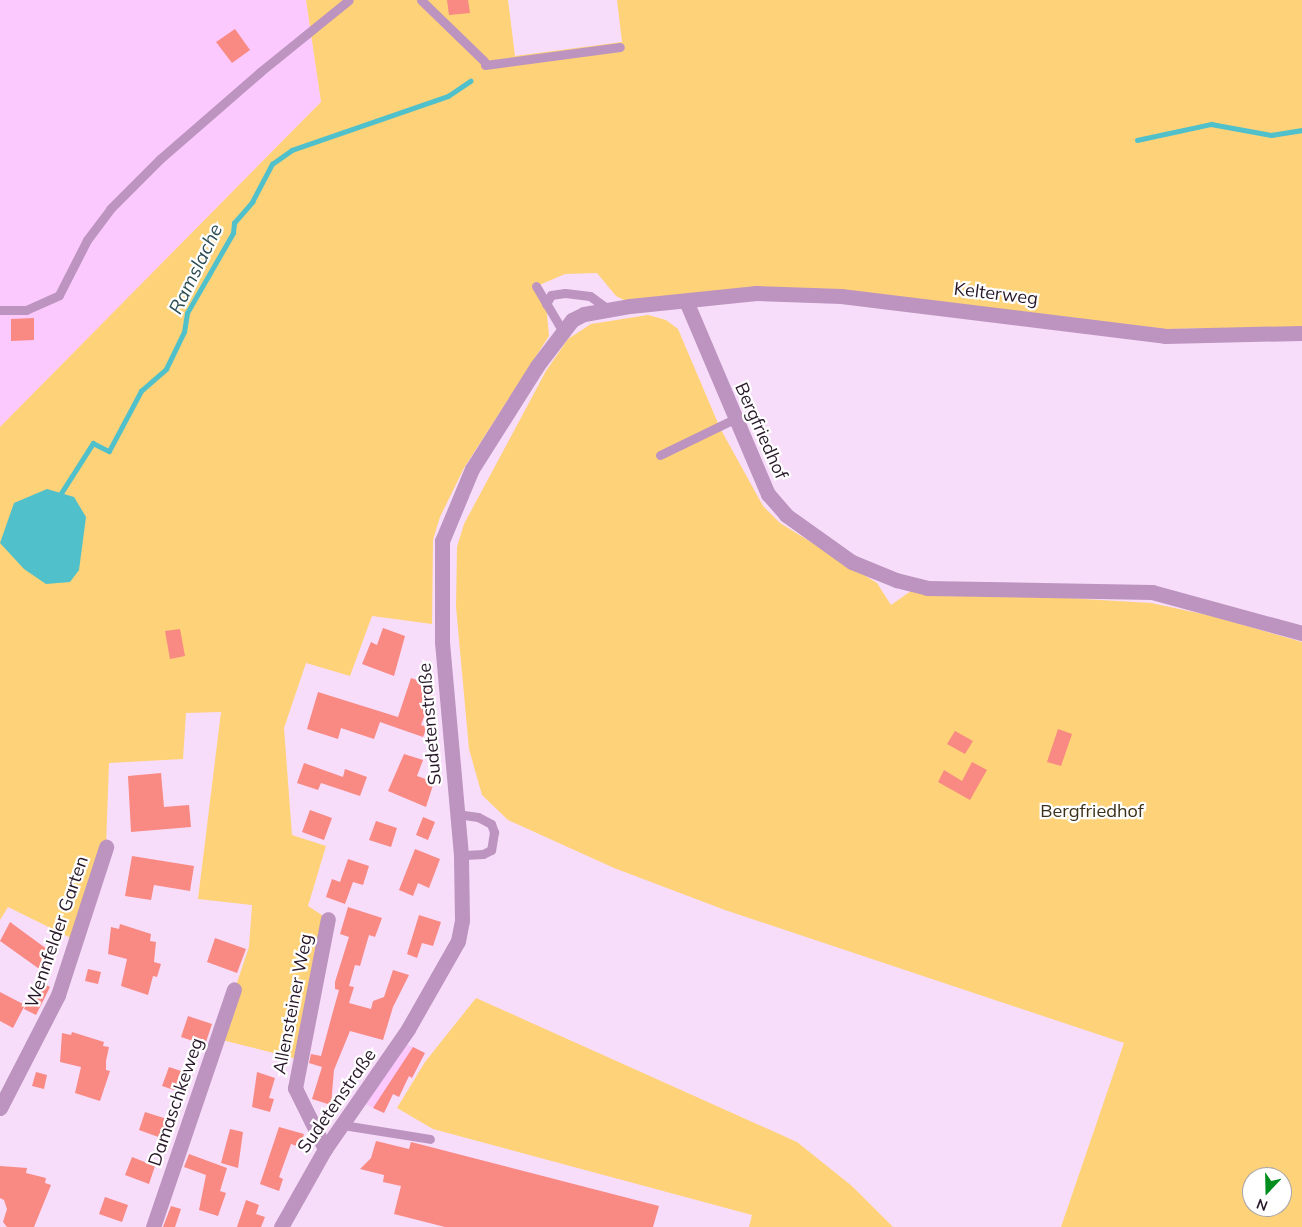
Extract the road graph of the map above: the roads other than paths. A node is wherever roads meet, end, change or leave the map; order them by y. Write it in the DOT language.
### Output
graph roads {
  1 [pos="349,0"];
  2 [pos="421,0"];
  3 [pos="620,47"];
  4 [pos="536,286"];
  5 [pos="686,301"];
  6 [pos="546,304"];
  7 [pos="0,310"];
  8 [pos="609,310"];
  9 [pos="562,330"];
  10 [pos="1302,333"];
  11 [pos="734,419"];
  12 [pos="660,454"];
  13 [pos="1302,633"];
  14 [pos="458,814"];
  15 [pos="106,848"];
  16 [pos="461,855"];
  17 [pos="328,920"];
  18 [pos="234,990"];
  19 [pos="2,1101"];
  20 [pos="343,1125"];
  21 [pos="430,1139"];
  22 [pos="325,1149"];
  23 [pos="153,1227"];
  24 [pos="280,1227"];
  1 -- 7 [label="lane"];
  2 -- 3 [label="lane"];
  4 -- 6 [label="lane"];
  5 -- 8 [label="street, Sudetenstraße"];
  5 -- 10 [label="street, Kelterweg"];
  5 -- 11 [label="street, Bergfriedhof"];
  6 -- 8 [label="lane"];
  6 -- 9 [label="lane"];
  8 -- 9 [label="street, Sudetenstraße"];
  9 -- 14 [label="street, Sudetenstraße"];
  11 -- 12 [label="lane"];
  11 -- 13 [label="street, Bergfriedhof"];
  14 -- 16 [label="street, Sudetenstraße"];
  14 -- 16 [label="lane"];
  15 -- 19 [label="street, Wennfelder Garten"];
  16 -- 20 [label="street, Sudetenstraße"];
  17 -- 22 [label="street, Allensteiner Weg"];
  18 -- 23 [label="street, Damaschkeweg"];
  20 -- 21 [label="lane"];
  20 -- 22 [label="street, Sudetenstraße"];
  22 -- 24 [label="street, Sudetenstraße"];
}
